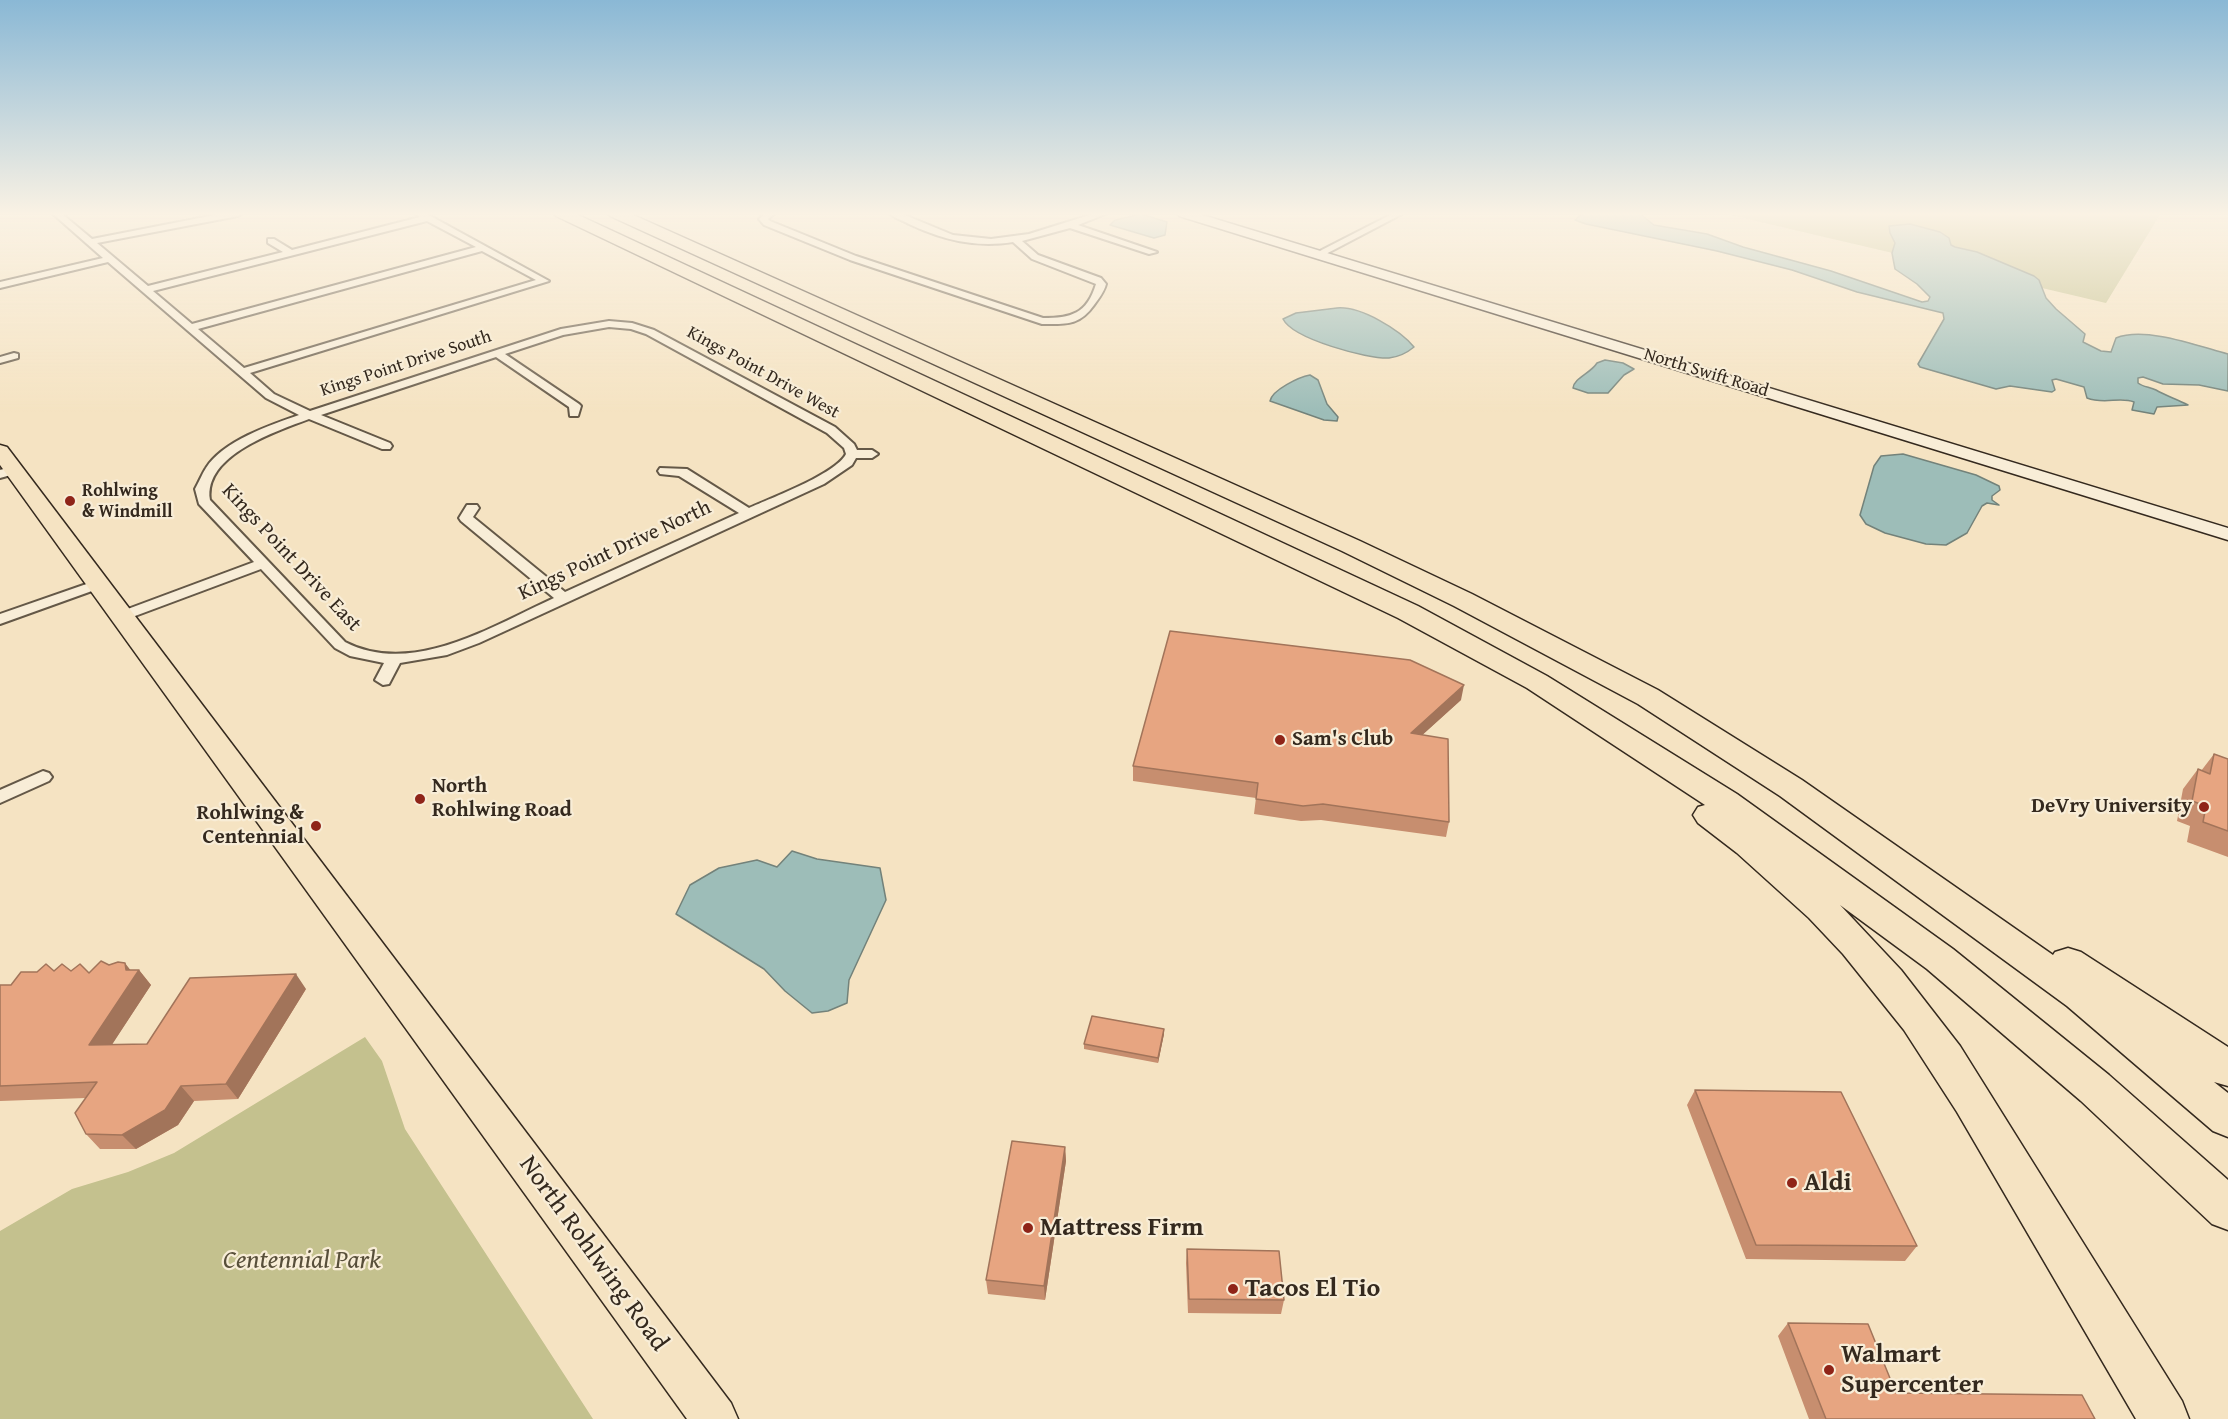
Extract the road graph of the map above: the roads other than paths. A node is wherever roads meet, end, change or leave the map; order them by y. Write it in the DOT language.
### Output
graph roads {
  1 [pos="24,279"];
  2 [pos="133,279"];
  3 [pos="188,279"];
  4 [pos="369,279"];
  5 [pos="541,279"];
  6 [pos="703,279"];
  7 [pos="762,279"];
  8 [pos="917,279"];
  9 [pos="1096,279"];
  10 [pos="1410,279"];
  11 [pos="1413,279"];
  12 [pos="0,285"];
  13 [pos="146,290"];
  14 [pos="615,323"];
  15 [pos="190,328"];
  16 [pos="497,353"];
  17 [pos="14,356"];
  18 [pos="0,360"];
  19 [pos="241,372"];
  20 [pos="574,413"];
  21 [pos="309,415"];
  22 [pos="386,446"];
  23 [pos="851,451"];
  24 [pos="872,454"];
  25 [pos="5,465"];
  26 [pos="212,468"];
  27 [pos="664,471"];
  28 [pos="1163,498"];
  29 [pos="472,507"];
  30 [pos="748,513"];
  31 [pos="2228,525"];
  32 [pos="2228,534"];
  33 [pos="262,564"];
  34 [pos="98,584"];
  35 [pos="563,598"];
  36 [pos="122,616"];
  37 [pos="0,620"];
  38 [pos="377,657"];
  39 [pos="394,659"];
  40 [pos="383,680"];
  41 [pos="1686,720"];
  42 [pos="43,777"];
  43 [pos="0,797"];
  44 [pos="2228,1069"];
  45 [pos="2228,1118"];
  46 [pos="2228,1209"];
  47 [pos="715,1419"];
  48 [pos="2164,1419"];
  1 -- 12 [label="street"];
  2 -- 13 [label="street"];
  3 -- 13 [label="street"];
  4 -- 15 [label="street"];
  5 -- 19 [label="street"];
  6 -- 28 [label="highway"];
  7 -- 41 [label="highway"];
  8 -- 9 [label="street"];
  10 -- 32 [label="street, North Swift Road"];
  11 -- 31 [label="street, North Swift Road"];
  13 -- 15 [label="street"];
  14 -- 16 [label="street, Kings Point Drive South"];
  14 -- 23 [label="street, Kings Point Drive West"];
  15 -- 19 [label="street"];
  16 -- 20 [label="street"];
  16 -- 21 [label="street, Kings Point Drive South"];
  17 -- 18 [label="street"];
  19 -- 21 [label="street"];
  21 -- 22 [label="street"];
  21 -- 26 [label="street, Kings Point Drive South"];
  23 -- 24 [label="street"];
  23 -- 30 [label="street, Kings Point Drive North"];
  25 -- 34 [label="main road, North Rohlwing Road"];
  26 -- 33 [label="street, Kings Point Drive East"];
  27 -- 30 [label="street"];
  28 -- 46 [label="highway"];
  28 -- 48 [label="highway"];
  29 -- 35 [label="street"];
  30 -- 35 [label="street, Kings Point Drive North"];
  33 -- 36 [label="street"];
  33 -- 38 [label="street, Kings Point Drive East"];
  34 -- 36 [label="main road, North Rohlwing Road"];
  34 -- 37 [label="street"];
  35 -- 39 [label="street, Kings Point Drive North"];
  36 -- 47 [label="main road, North Rohlwing Road"];
  38 -- 39 [label="street, Kings Point Drive North"];
  39 -- 40 [label="street"];
  41 -- 44 [label="highway"];
  41 -- 45 [label="highway"];
  42 -- 43 [label="street"];
}
